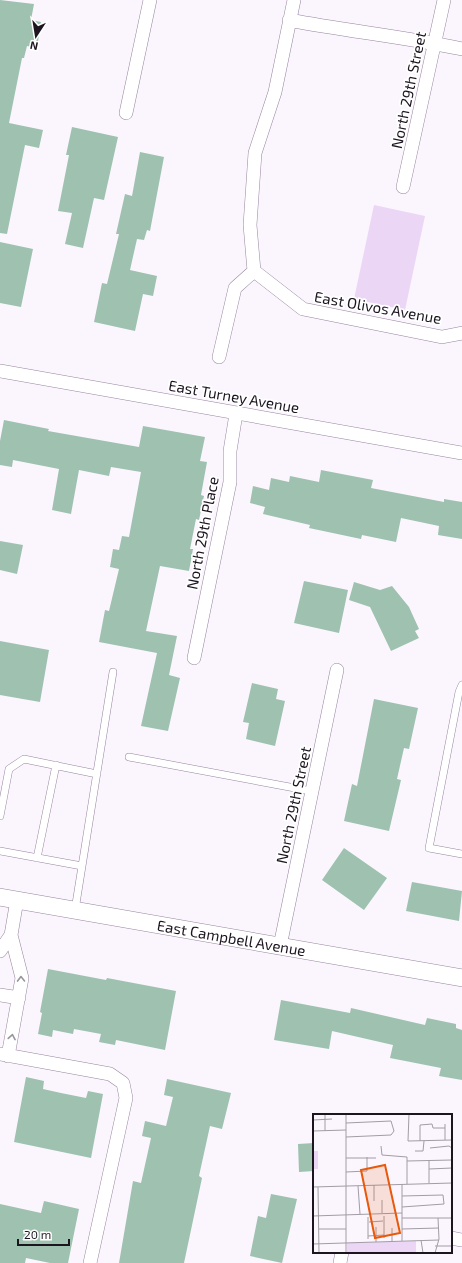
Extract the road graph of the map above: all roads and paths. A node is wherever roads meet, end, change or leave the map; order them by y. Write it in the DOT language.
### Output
graph roads {
  1 [pos="150,0"];
  2 [pos="294,0"];
  3 [pos="444,0"];
  4 [pos="289,20"];
  5 [pos="435,43"];
  6 [pos="462,49"];
  7 [pos="126,113"];
  8 [pos="403,187"];
  9 [pos="254,271"];
  10 [pos="462,333"];
  11 [pos="219,357"];
  12 [pos="0,371"];
  13 [pos="236,414"];
  14 [pos="462,453"];
  15 [pos="194,658"];
  16 [pos="337,670"];
  17 [pos="113,672"];
  18 [pos="462,685"];
  19 [pos="129,757"];
  20 [pos="56,765"];
  21 [pos="97,774"];
  22 [pos="312,791"];
  23 [pos="0,816"];
  24 [pos="0,851"];
  25 [pos="462,854"];
  26 [pos="36,858"];
  27 [pos="82,866"];
  28 [pos="0,896"];
  29 [pos="17,900"];
  30 [pos="75,910"];
  31 [pos="11,936"];
  32 [pos="280,946"];
  33 [pos="0,951"];
  34 [pos="462,978"];
  35 [pos="0,995"];
  36 [pos="19,998"];
  37 [pos="4,1055"];
  38 [pos="452,1238"];
  39 [pos="462,1240"];
  40 [pos="342,1253"];
  41 [pos="90,1263"];
  42 [pos="340,1263"];
  1 -- 7 [label="street"];
  2 -- 4 [label="street"];
  3 -- 5 [label="street, North 29th Street"];
  4 -- 5 [label="street"];
  4 -- 9 [label="street"];
  5 -- 6 [label="street"];
  5 -- 8 [label="street, North 29th Street"];
  9 -- 10 [label="street, East Olivos Avenue"];
  9 -- 11 [label="street"];
  12 -- 13 [label="street, East Turney Avenue"];
  13 -- 14 [label="street, East Turney Avenue"];
  13 -- 15 [label="street, North 29th Place"];
  16 -- 22 [label="street, North 29th Street"];
  17 -- 21 [label="lane"];
  18 -- 25 [label="lane"];
  19 -- 22 [label="lane"];
  20 -- 21 [label="lane"];
  20 -- 23 [label="lane"];
  20 -- 26 [label="lane"];
  21 -- 27 [label="lane"];
  22 -- 32 [label="street, North 29th Street"];
  24 -- 26 [label="lane"];
  26 -- 27 [label="lane"];
  27 -- 30 [label="lane"];
  28 -- 29 [label="street, East Campbell Avenue"];
  29 -- 30 [label="street, East Campbell Avenue"];
  29 -- 31 [label="street"];
  30 -- 32 [label="street, East Campbell Avenue"];
  31 -- 33 [label="street"];
  36 -- 31 [label="street, one-way"];
  32 -- 34 [label="street, East Campbell Avenue"];
  35 -- 36 [label="street"];
  37 -- 36 [label="street, one-way"];
  37 -- 41 [label="street"];
  38 -- 39 [label="street"];
  40 -- 42 [label="street"];
}
